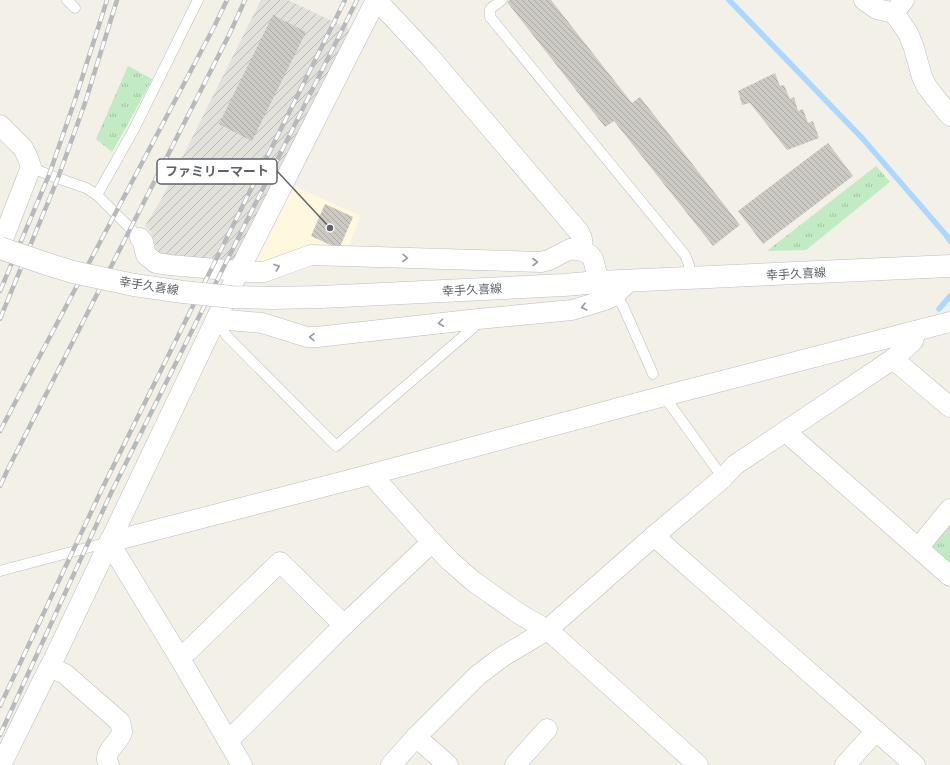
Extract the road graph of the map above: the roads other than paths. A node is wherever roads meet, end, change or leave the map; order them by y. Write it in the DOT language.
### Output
graph roads {
  1 [pos="67,0"];
  2 [pos="198,0"];
  3 [pos="502,0"];
  4 [pos="864,0"];
  5 [pos="375,1"];
  6 [pos="899,7"];
  7 [pos="75,8"];
  8 [pos="950,116"];
  9 [pos="0,125"];
  10 [pos="31,167"];
  11 [pos="97,195"];
  12 [pos="4,224"];
  13 [pos="140,238"];
  14 [pos="0,247"];
  15 [pos="583,251"];
  16 [pos="950,266"];
  17 [pos="239,271"];
  18 [pos="690,278"];
  19 [pos="614,286"];
  20 [pos="217,318"];
  21 [pos="478,319"];
  22 [pos="950,322"];
  23 [pos="916,331"];
  24 [pos="894,359"];
  25 [pos="653,374"];
  26 [pos="664,396"];
  27 [pos="950,408"];
  28 [pos="786,432"];
  29 [pos="373,474"];
  30 [pos="723,478"];
  31 [pos="950,509"];
  32 [pos="654,536"];
  33 [pos="109,542"];
  34 [pos="432,542"];
  35 [pos="918,548"];
  36 [pos="0,571"];
  37 [pos="950,576"];
  38 [pos="344,625"];
  39 [pos="546,630"];
  40 [pos="179,657"];
  41 [pos="50,667"];
  42 [pos="547,728"];
  43 [pos="876,731"];
  44 [pos="416,737"];
  45 [pos="227,739"];
  46 [pos="1,765"];
  47 [pos="109,765"];
  48 [pos="242,765"];
  49 [pos="391,765"];
  50 [pos="448,765"];
  51 [pos="515,765"];
  52 [pos="698,765"];
  53 [pos="845,765"];
  54 [pos="915,765"];
  1 -- 7 [label="lane"];
  2 -- 11 [label="lane"];
  3 -- 18 [label="lane"];
  4 -- 6 [label="street"];
  5 -- 15 [label="street"];
  5 -- 17 [label="street"];
  6 -- 8 [label="street"];
  9 -- 10 [label="street"];
  10 -- 11 [label="lane"];
  10 -- 12 [label="street"];
  11 -- 13 [label="lane"];
  12 -- 14 [label="street"];
  13 -- 17 [label="street"];
  14 -- 19 [label="main road, 幸手久喜線, bridge"];
  17 -- 15 [label="street, one-way"];
  15 -- 19 [label="street"];
  16 -- 18 [label="main road, 幸手久喜線"];
  17 -- 20 [label="street"];
  18 -- 19 [label="main road, 幸手久喜線"];
  19 -- 21 [label="street, one-way"];
  19 -- 25 [label="lane"];
  21 -- 20 [label="street, one-way"];
  20 -- 21 [label="lane"];
  20 -- 33 [label="street"];
  22 -- 23 [label="street"];
  23 -- 24 [label="street"];
  23 -- 26 [label="street"];
  24 -- 27 [label="street"];
  24 -- 28 [label="street"];
  26 -- 29 [label="street"];
  26 -- 30 [label="lane"];
  28 -- 30 [label="street"];
  28 -- 35 [label="street"];
  29 -- 33 [label="street"];
  29 -- 34 [label="street"];
  30 -- 32 [label="street"];
  31 -- 35 [label="street"];
  32 -- 39 [label="street"];
  32 -- 43 [label="street"];
  33 -- 36 [label="lane"];
  33 -- 40 [label="street"];
  33 -- 41 [label="street"];
  34 -- 38 [label="street"];
  34 -- 39 [label="street"];
  35 -- 37 [label="street"];
  38 -- 40 [label="street"];
  38 -- 45 [label="street"];
  39 -- 44 [label="street"];
  39 -- 52 [label="street"];
  40 -- 45 [label="street"];
  41 -- 46 [label="street"];
  41 -- 47 [label="street"];
  42 -- 51 [label="street"];
  43 -- 53 [label="street"];
  43 -- 54 [label="street"];
  44 -- 49 [label="street"];
  44 -- 50 [label="street"];
  45 -- 48 [label="street"];
}
